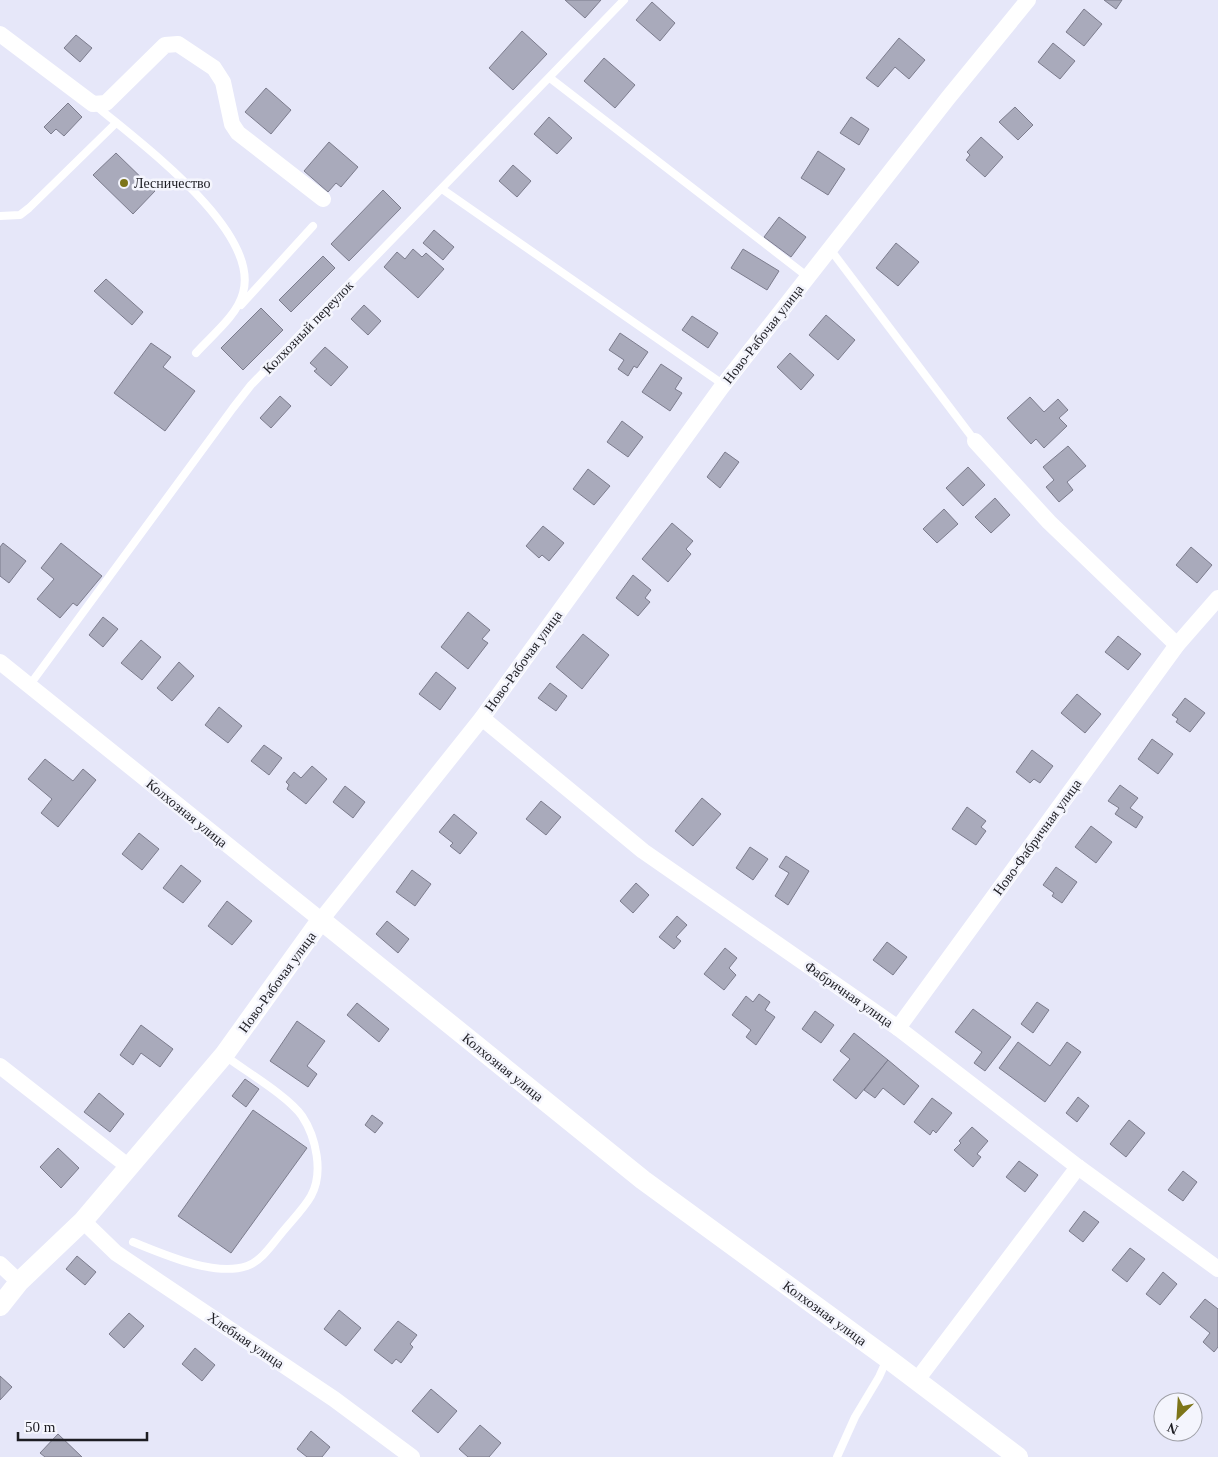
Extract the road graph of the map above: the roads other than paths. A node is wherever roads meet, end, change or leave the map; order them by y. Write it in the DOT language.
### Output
graph roads {
  1 [pos="624,0"];
  2 [pos="1028,0"];
  3 [pos="0,34"];
  4 [pos="550,78"];
  5 [pos="94,104"];
  6 [pos="116,123"];
  7 [pos="442,188"];
  8 [pos="323,199"];
  9 [pos="0,216"];
  10 [pos="312,226"];
  11 [pos="830,249"];
  12 [pos="808,277"];
  13 [pos="234,312"];
  14 [pos="196,353"];
  15 [pos="724,384"];
  16 [pos="975,441"];
  17 [pos="1218,598"];
  18 [pos="1177,645"];
  19 [pos="0,662"];
  20 [pos="29,686"];
  21 [pos="482,718"];
  22 [pos="321,920"];
  23 [pos="898,1028"];
  24 [pos="224,1055"];
  25 [pos="0,1066"];
  26 [pos="129,1167"];
  27 [pos="1078,1168"];
  28 [pos="83,1221"];
  29 [pos="134,1242"];
  30 [pos="0,1264"];
  31 [pos="1218,1269"];
  32 [pos="19,1282"];
  33 [pos="0,1306"];
  34 [pos="887,1358"];
  35 [pos="917,1380"];
  36 [pos="412,1457"];
  37 [pos="837,1457"];
  38 [pos="1018,1457"];
  1 -- 4 [label="lane, Колхозный переулок"];
  2 -- 11 [label="street, Ново-Рабочая улица"];
  3 -- 5 [label="street"];
  4 -- 7 [label="lane, Колхозный переулок"];
  4 -- 12 [label="lane"];
  5 -- 6 [label="lane"];
  5 -- 8 [label="street"];
  6 -- 9 [label="lane"];
  6 -- 13 [label="lane"];
  7 -- 15 [label="lane"];
  7 -- 20 [label="lane, Колхозный переулок"];
  10 -- 13 [label="lane"];
  11 -- 12 [label="street, Ново-Рабочая улица"];
  11 -- 16 [label="lane"];
  12 -- 15 [label="street, Ново-Рабочая улица"];
  13 -- 14 [label="lane"];
  15 -- 21 [label="street, Ново-Рабочая улица"];
  16 -- 18 [label="street"];
  17 -- 18 [label="street, Ново-Фабричная улица"];
  18 -- 23 [label="street, Ново-Фабричная улица"];
  19 -- 20 [label="street, Колхозная улица"];
  20 -- 22 [label="street, Колхозная улица"];
  21 -- 22 [label="street, Ново-Рабочая улица"];
  21 -- 23 [label="street, Фабричная улица"];
  22 -- 24 [label="street, Ново-Рабочая улица"];
  22 -- 34 [label="street, Колхозная улица"];
  23 -- 27 [label="street, Фабричная улица"];
  24 -- 26 [label="street, Ново-Рабочая улица"];
  24 -- 29 [label="lane"];
  25 -- 26 [label="street"];
  26 -- 28 [label="street, Ново-Рабочая улица"];
  27 -- 31 [label="street, Фабричная улица"];
  27 -- 35 [label="street"];
  28 -- 32 [label="street, Ново-Рабочая улица"];
  28 -- 36 [label="street, Хлебная улица"];
  30 -- 32 [label="street"];
  32 -- 33 [label="street, Ново-Рабочая улица"];
  34 -- 35 [label="street, Колхозная улица"];
  34 -- 37 [label="lane"];
  35 -- 38 [label="street, Колхозная улица"];
}
